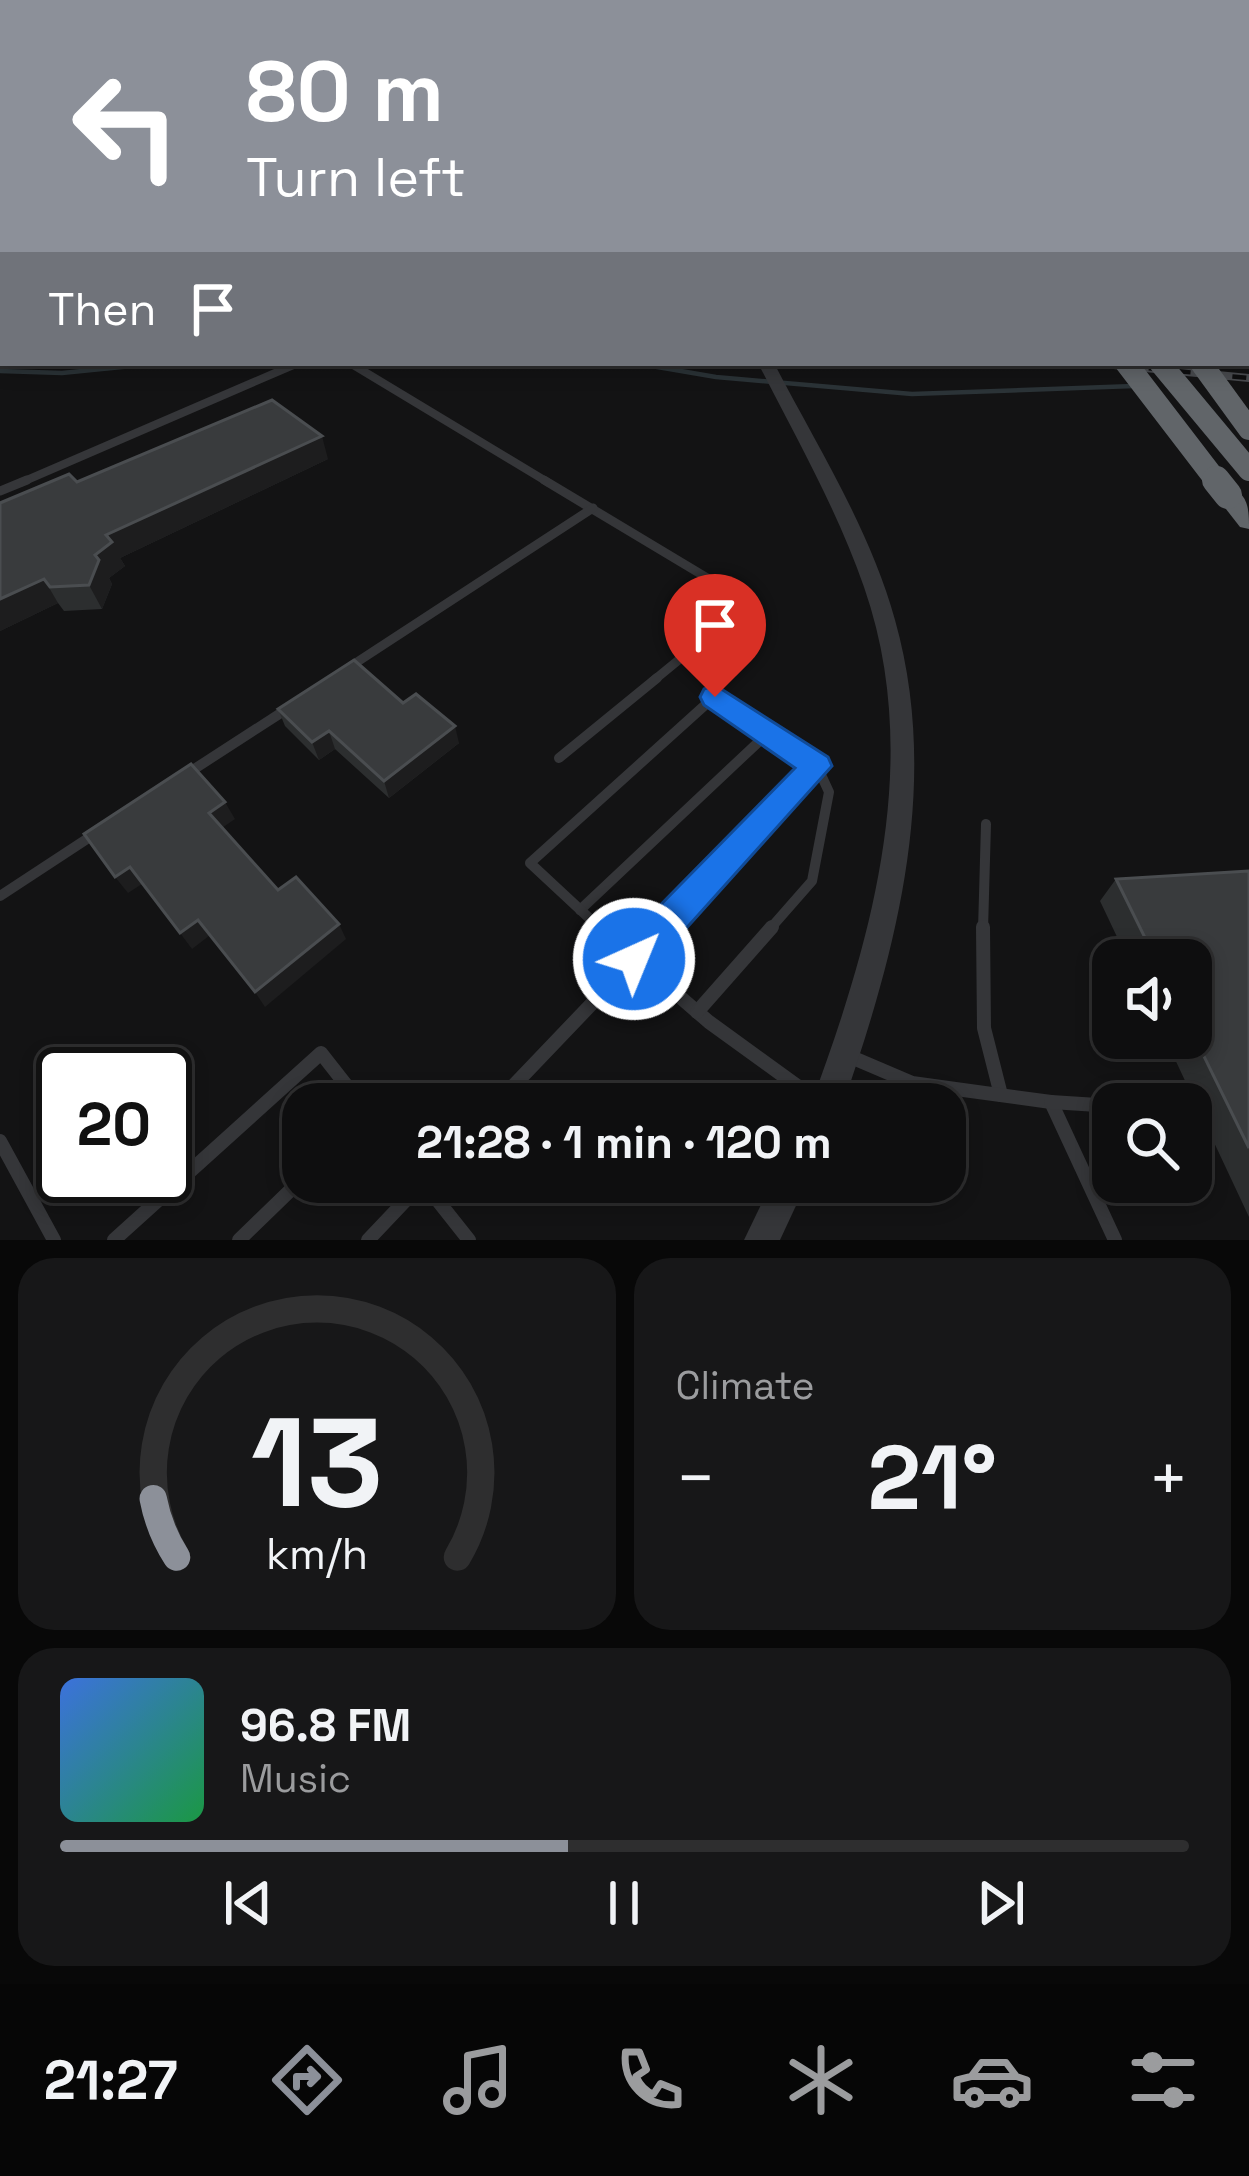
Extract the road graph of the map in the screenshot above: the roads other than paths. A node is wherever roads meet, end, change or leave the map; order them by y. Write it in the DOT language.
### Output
graph roads {
  1 [pos="291,366"];
  2 [pos="355,366"];
  3 [pos="768,366"];
  4 [pos="1128,366"];
  5 [pos="1162,366"];
  6 [pos="1203,366"];
  7 [pos="1249,429"];
  8 [pos="1249,470"];
  9 [pos="0,491"];
  10 [pos="593,508"];
  11 [pos="1249,521"];
  12 [pos="336,676"];
  13 [pos="296,702"];
  14 [pos="768,733"];
  15 [pos="559,758"];
  16 [pos="817,766"];
  17 [pos="178,780"];
  18 [pos="986,824"];
  19 [pos="99,832"];
  20 [pos="0,896"];
  21 [pos="580,910"];
  22 [pos="634,959"];
  23 [pos="697,1012"];
  24 [pos="846,1055"];
  25 [pos="290,1083"];
  26 [pos="345,1083"];
  27 [pos="516,1083"];
  28 [pos="796,1083"];
  29 [pos="834,1083"];
  30 [pos="282,1091"];
  31 [pos="1001,1095"];
  32 [pos="1051,1102"];
  33 [pos="1092,1105"];
  34 [pos="0,1141"];
  35 [pos="282,1198"];
  36 [pos="780,1203"];
  37 [pos="134,1233"];
  38 [pos="54,1240"];
  39 [pos="114,1240"];
  40 [pos="239,1240"];
  41 [pos="368,1240"];
  42 [pos="469,1240"];
  43 [pos="762,1240"];
  44 [pos="1115,1240"];
  1 -- 9 [label="lane"];
  2 -- 10 [label="lane"];
  3 -- 24 [label="street"];
  4 -- 11 [label="highway, bridge"];
  5 -- 8 [label="highway, bridge"];
  6 -- 7 [label="highway, bridge"];
  10 -- 12 [label="lane"];
  10 -- 15 [label="lane"];
  13 -- 17 [label="lane"];
  14 -- 16 [label="lane"];
  14 -- 21 [label="lane"];
  14 -- 21 [label="lane"];
  16 -- 22 [label="lane"];
  16 -- 23 [label="lane"];
  18 -- 31 [label="lane"];
  19 -- 20 [label="lane"];
  21 -- 22 [label="lane"];
  22 -- 23 [label="lane"];
  22 -- 27 [label="lane"];
  23 -- 28 [label="lane"];
  24 -- 29 [label="street"];
  24 -- 31 [label="lane"];
  25 -- 26 [label="lane"];
  30 -- 37 [label="lane"];
  31 -- 32 [label="lane"];
  32 -- 33 [label="lane"];
  32 -- 44 [label="lane"];
  34 -- 38 [label="lane"];
  35 -- 40 [label="lane"];
  36 -- 43 [label="street"];
  37 -- 39 [label="lane"];
  41 -- 42 [label="lane"];
}
